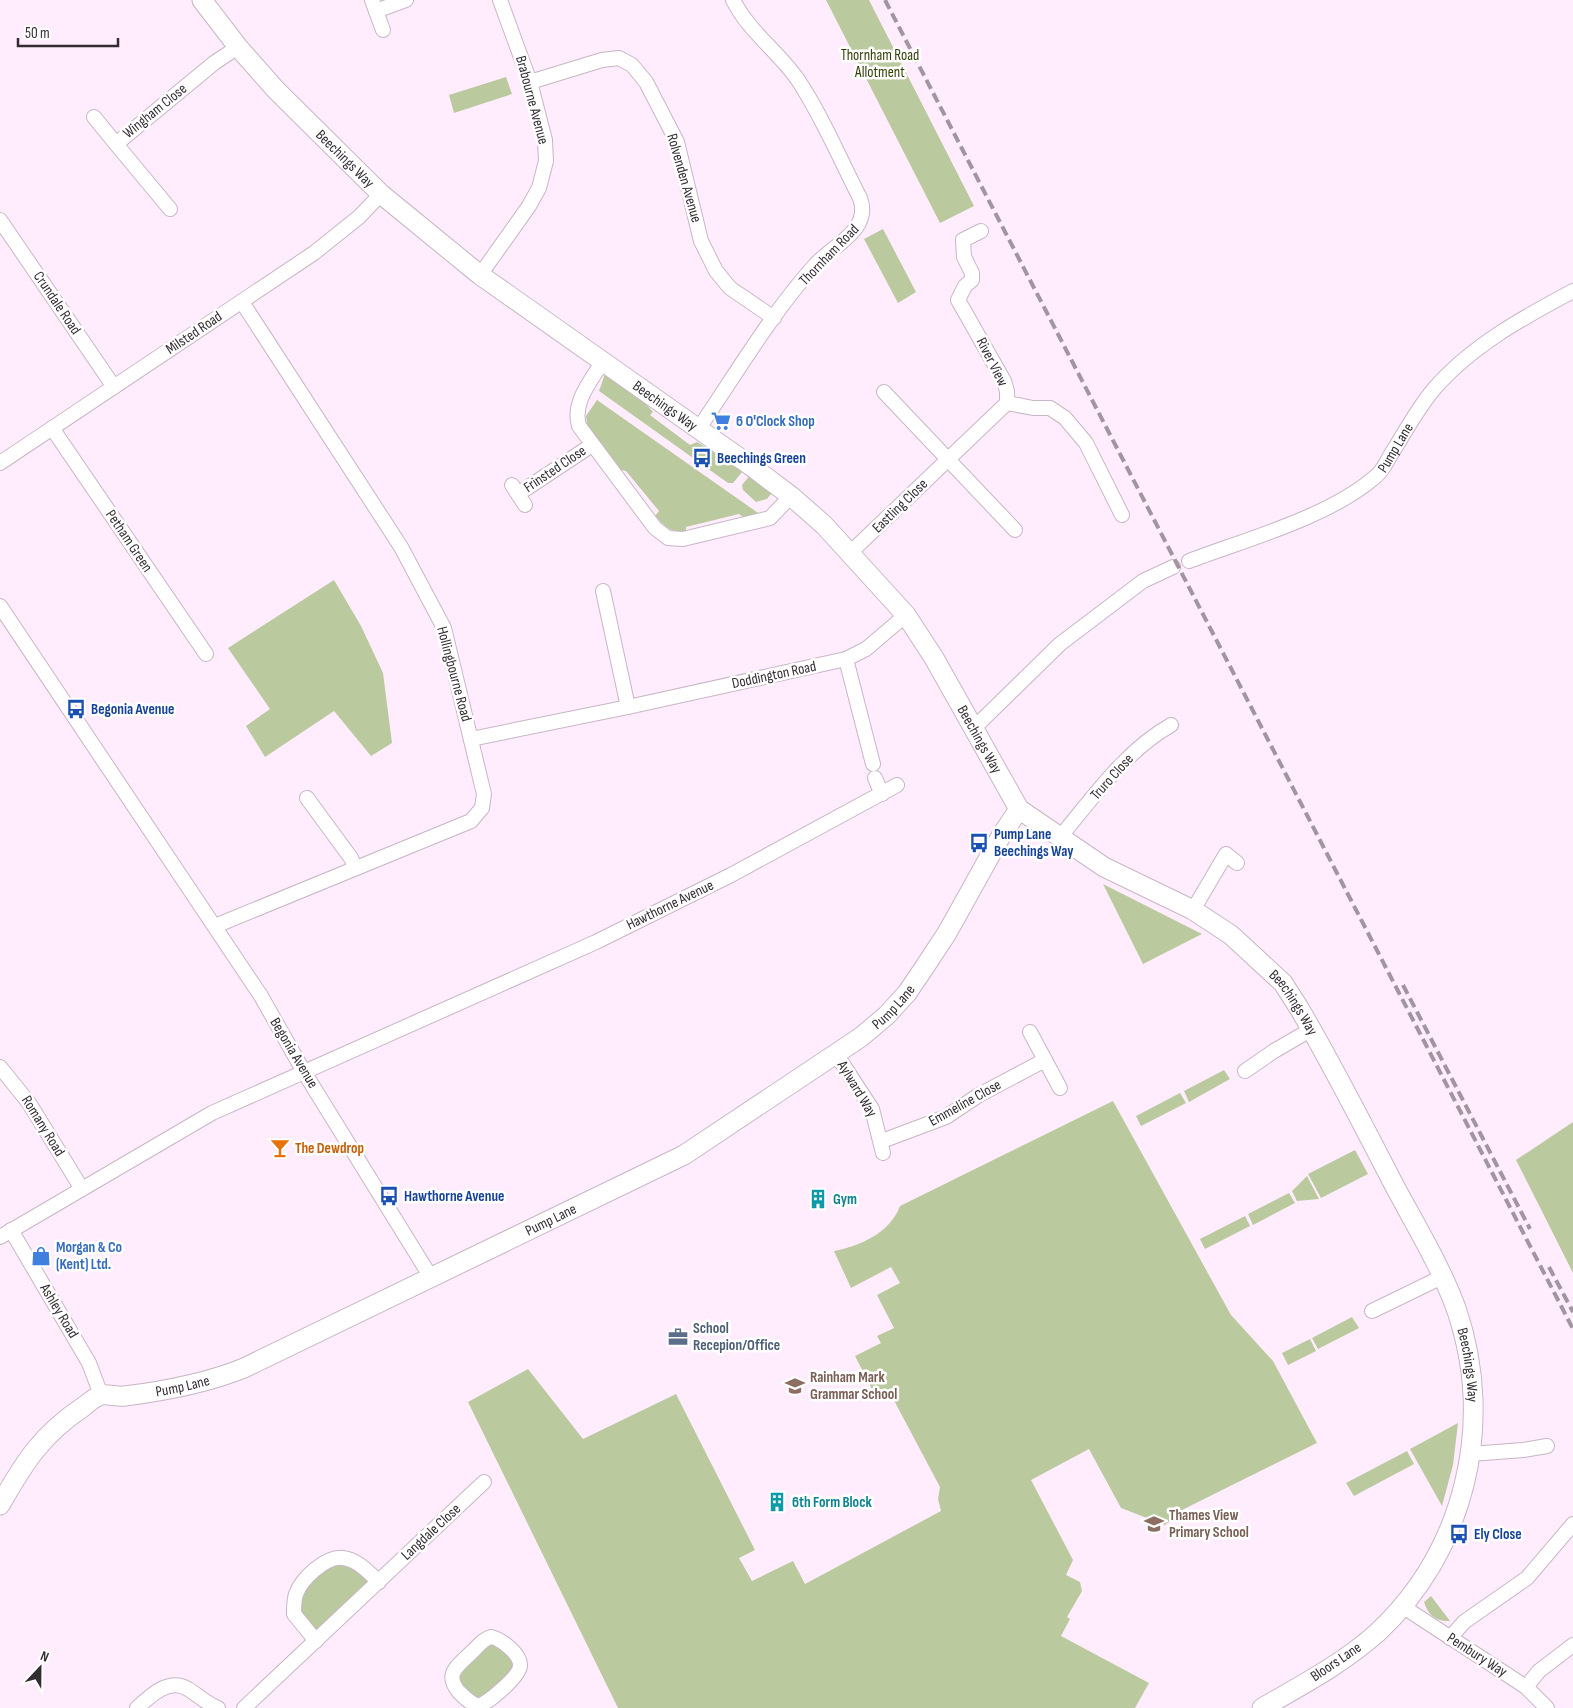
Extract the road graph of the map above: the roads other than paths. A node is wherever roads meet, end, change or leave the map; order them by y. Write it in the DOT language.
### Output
graph roads {
  1 [pos="202,0"];
  2 [pos="406,0"];
  3 [pos="500,0"];
  4 [pos="733,0"];
  5 [pos="374,5"];
  6 [pos="383,30"];
  7 [pos="238,47"];
  8 [pos="530,82"];
  9 [pos="94,116"];
  10 [pos="116,144"];
  11 [pos="381,194"];
  12 [pos="170,209"];
  13 [pos="0,220"];
  14 [pos="981,231"];
  15 [pos="480,274"];
  16 [pos="1573,291"];
  17 [pos="242,302"];
  18 [pos="774,318"];
  19 [pos="603,361"];
  20 [pos="114,387"];
  21 [pos="884,392"];
  22 [pos="1007,403"];
  23 [pos="52,428"];
  24 [pos="699,428"];
  25 [pos="592,445"];
  26 [pos="948,460"];
  27 [pos="0,463"];
  28 [pos="518,495"];
  29 [pos="791,496"];
  30 [pos="1122,515"];
  31 [pos="1015,530"];
  32 [pos="851,552"];
  33 [pos="1190,561"];
  34 [pos="1173,567"];
  35 [pos="603,591"];
  36 [pos="0,606"];
  37 [pos="906,615"];
  38 [pos="206,654"];
  39 [pos="846,659"];
  40 [pos="628,707"];
  41 [pos="1171,725"];
  42 [pos="973,729"];
  43 [pos="471,739"];
  44 [pos="897,785"];
  45 [pos="882,794"];
  46 [pos="307,798"];
  47 [pos="1019,809"];
  48 [pos="1060,837"];
  49 [pos="1237,863"];
  50 [pos="355,867"];
  51 [pos="1192,910"];
  52 [pos="215,926"];
  53 [pos="1312,1029"];
  54 [pos="1030,1032"];
  55 [pos="836,1054"];
  56 [pos="1045,1060"];
  57 [pos="0,1067"];
  58 [pos="1246,1071"];
  59 [pos="304,1072"];
  60 [pos="1060,1088"];
  61 [pos="883,1147"];
  62 [pos="82,1189"];
  63 [pos="6,1233"];
  64 [pos="1442,1277"];
  65 [pos="432,1279"];
  66 [pos="1372,1311"];
  67 [pos="101,1395"];
  68 [pos="1547,1446"];
  69 [pos="1471,1454"];
  70 [pos="484,1482"];
  71 [pos="0,1506"];
  72 [pos="1573,1524"];
  73 [pos="379,1582"];
  74 [pos="1402,1606"];
  75 [pos="1450,1638"];
  76 [pos="316,1641"];
  77 [pos="1573,1645"];
  78 [pos="1526,1687"];
  79 [pos="1542,1706"];
  80 [pos="478,1707"];
  81 [pos="137,1708"];
  82 [pos="218,1708"];
  83 [pos="244,1708"];
  84 [pos="1262,1708"];
  1 -- 7 [label="street, Beechings Way"];
  2 -- 5 [label="street"];
  3 -- 8 [label="street, Brabourne Avenue"];
  4 -- 18 [label="street, Thornham Road"];
  5 -- 6 [label="street"];
  7 -- 10 [label="street, Wingham Close"];
  7 -- 11 [label="street, Beechings Way"];
  8 -- 15 [label="street, Brabourne Avenue"];
  8 -- 18 [label="street, Rolvenden Avenue"];
  9 -- 10 [label="street"];
  10 -- 12 [label="street, Wingham Close"];
  11 -- 15 [label="street, Beechings Way"];
  11 -- 17 [label="street, Milsted Road"];
  13 -- 20 [label="street, Crundale Road"];
  14 -- 22 [label="street, River View"];
  15 -- 19 [label="street, Beechings Way"];
  16 -- 33 [label="street, Pump Lane"];
  17 -- 20 [label="street, Milsted Road"];
  17 -- 43 [label="street, Hollingbourne Road"];
  18 -- 24 [label="street, Thornham Road"];
  19 -- 24 [label="street, Beechings Way"];
  19 -- 25 [label="street"];
  20 -- 23 [label="street, Milsted Road"];
  21 -- 26 [label="street"];
  22 -- 26 [label="street, Eastling Close"];
  22 -- 30 [label="street, River View"];
  23 -- 27 [label="street, Milsted Road"];
  23 -- 38 [label="street, Petham Green"];
  24 -- 29 [label="street, Beechings Way"];
  25 -- 28 [label="street, Frinsted Close"];
  25 -- 29 [label="street"];
  26 -- 31 [label="street"];
  26 -- 32 [label="street, Eastling Close"];
  29 -- 32 [label="street, Beechings Way"];
  32 -- 37 [label="street, Beechings Way"];
  34 -- 42 [label="street"];
  35 -- 40 [label="street"];
  36 -- 52 [label="street, Begonia Avenue"];
  37 -- 39 [label="street, Doddington Road"];
  37 -- 42 [label="street, Beechings Way"];
  39 -- 40 [label="street, Doddington Road"];
  39 -- 45 [label="street"];
  40 -- 43 [label="street, Doddington Road"];
  41 -- 48 [label="street, Truro Close"];
  42 -- 47 [label="street, Beechings Way"];
  43 -- 50 [label="street, Hollingbourne Road"];
  44 -- 45 [label="street, Hawthorne Avenue"];
  45 -- 59 [label="street, Hawthorne Avenue"];
  46 -- 50 [label="street"];
  47 -- 48 [label="street, Beechings Way"];
  47 -- 55 [label="street, Pump Lane"];
  48 -- 51 [label="street, Beechings Way"];
  49 -- 51 [label="street"];
  50 -- 52 [label="street, Hollingbourne Road"];
  51 -- 53 [label="street, Beechings Way"];
  52 -- 59 [label="street, Begonia Avenue"];
  53 -- 58 [label="street"];
  53 -- 64 [label="street, Beechings Way"];
  54 -- 56 [label="street"];
  55 -- 61 [label="street, Aylward Way"];
  55 -- 65 [label="street, Pump Lane"];
  56 -- 60 [label="street"];
  56 -- 61 [label="street, Emmeline Close"];
  57 -- 62 [label="street, Romany Road"];
  59 -- 62 [label="street, Hawthorne Avenue"];
  59 -- 65 [label="street, Begonia Avenue"];
  62 -- 63 [label="street, Hawthorne Avenue"];
  63 -- 67 [label="street, Ashley Road"];
  64 -- 66 [label="street"];
  64 -- 69 [label="street, Beechings Way"];
  65 -- 67 [label="street, Pump Lane"];
  67 -- 71 [label="street"];
  68 -- 69 [label="street"];
  69 -- 74 [label="street, Beechings Way"];
  70 -- 73 [label="street, Langdale Close"];
  72 -- 75 [label="street"];
  73 -- 76 [label="street, Langdale Close"];
  73 -- 76 [label="street"];
  74 -- 75 [label="street, Pembury Way"];
  74 -- 84 [label="street, Bloors Lane"];
  75 -- 78 [label="street, Pembury Way"];
  76 -- 83 [label="street, Langdale Close"];
  77 -- 78 [label="street"];
  78 -- 79 [label="street, Pembury Way"];
  80 -- 80 [label="street"];
  81 -- 82 [label="street"];
}
